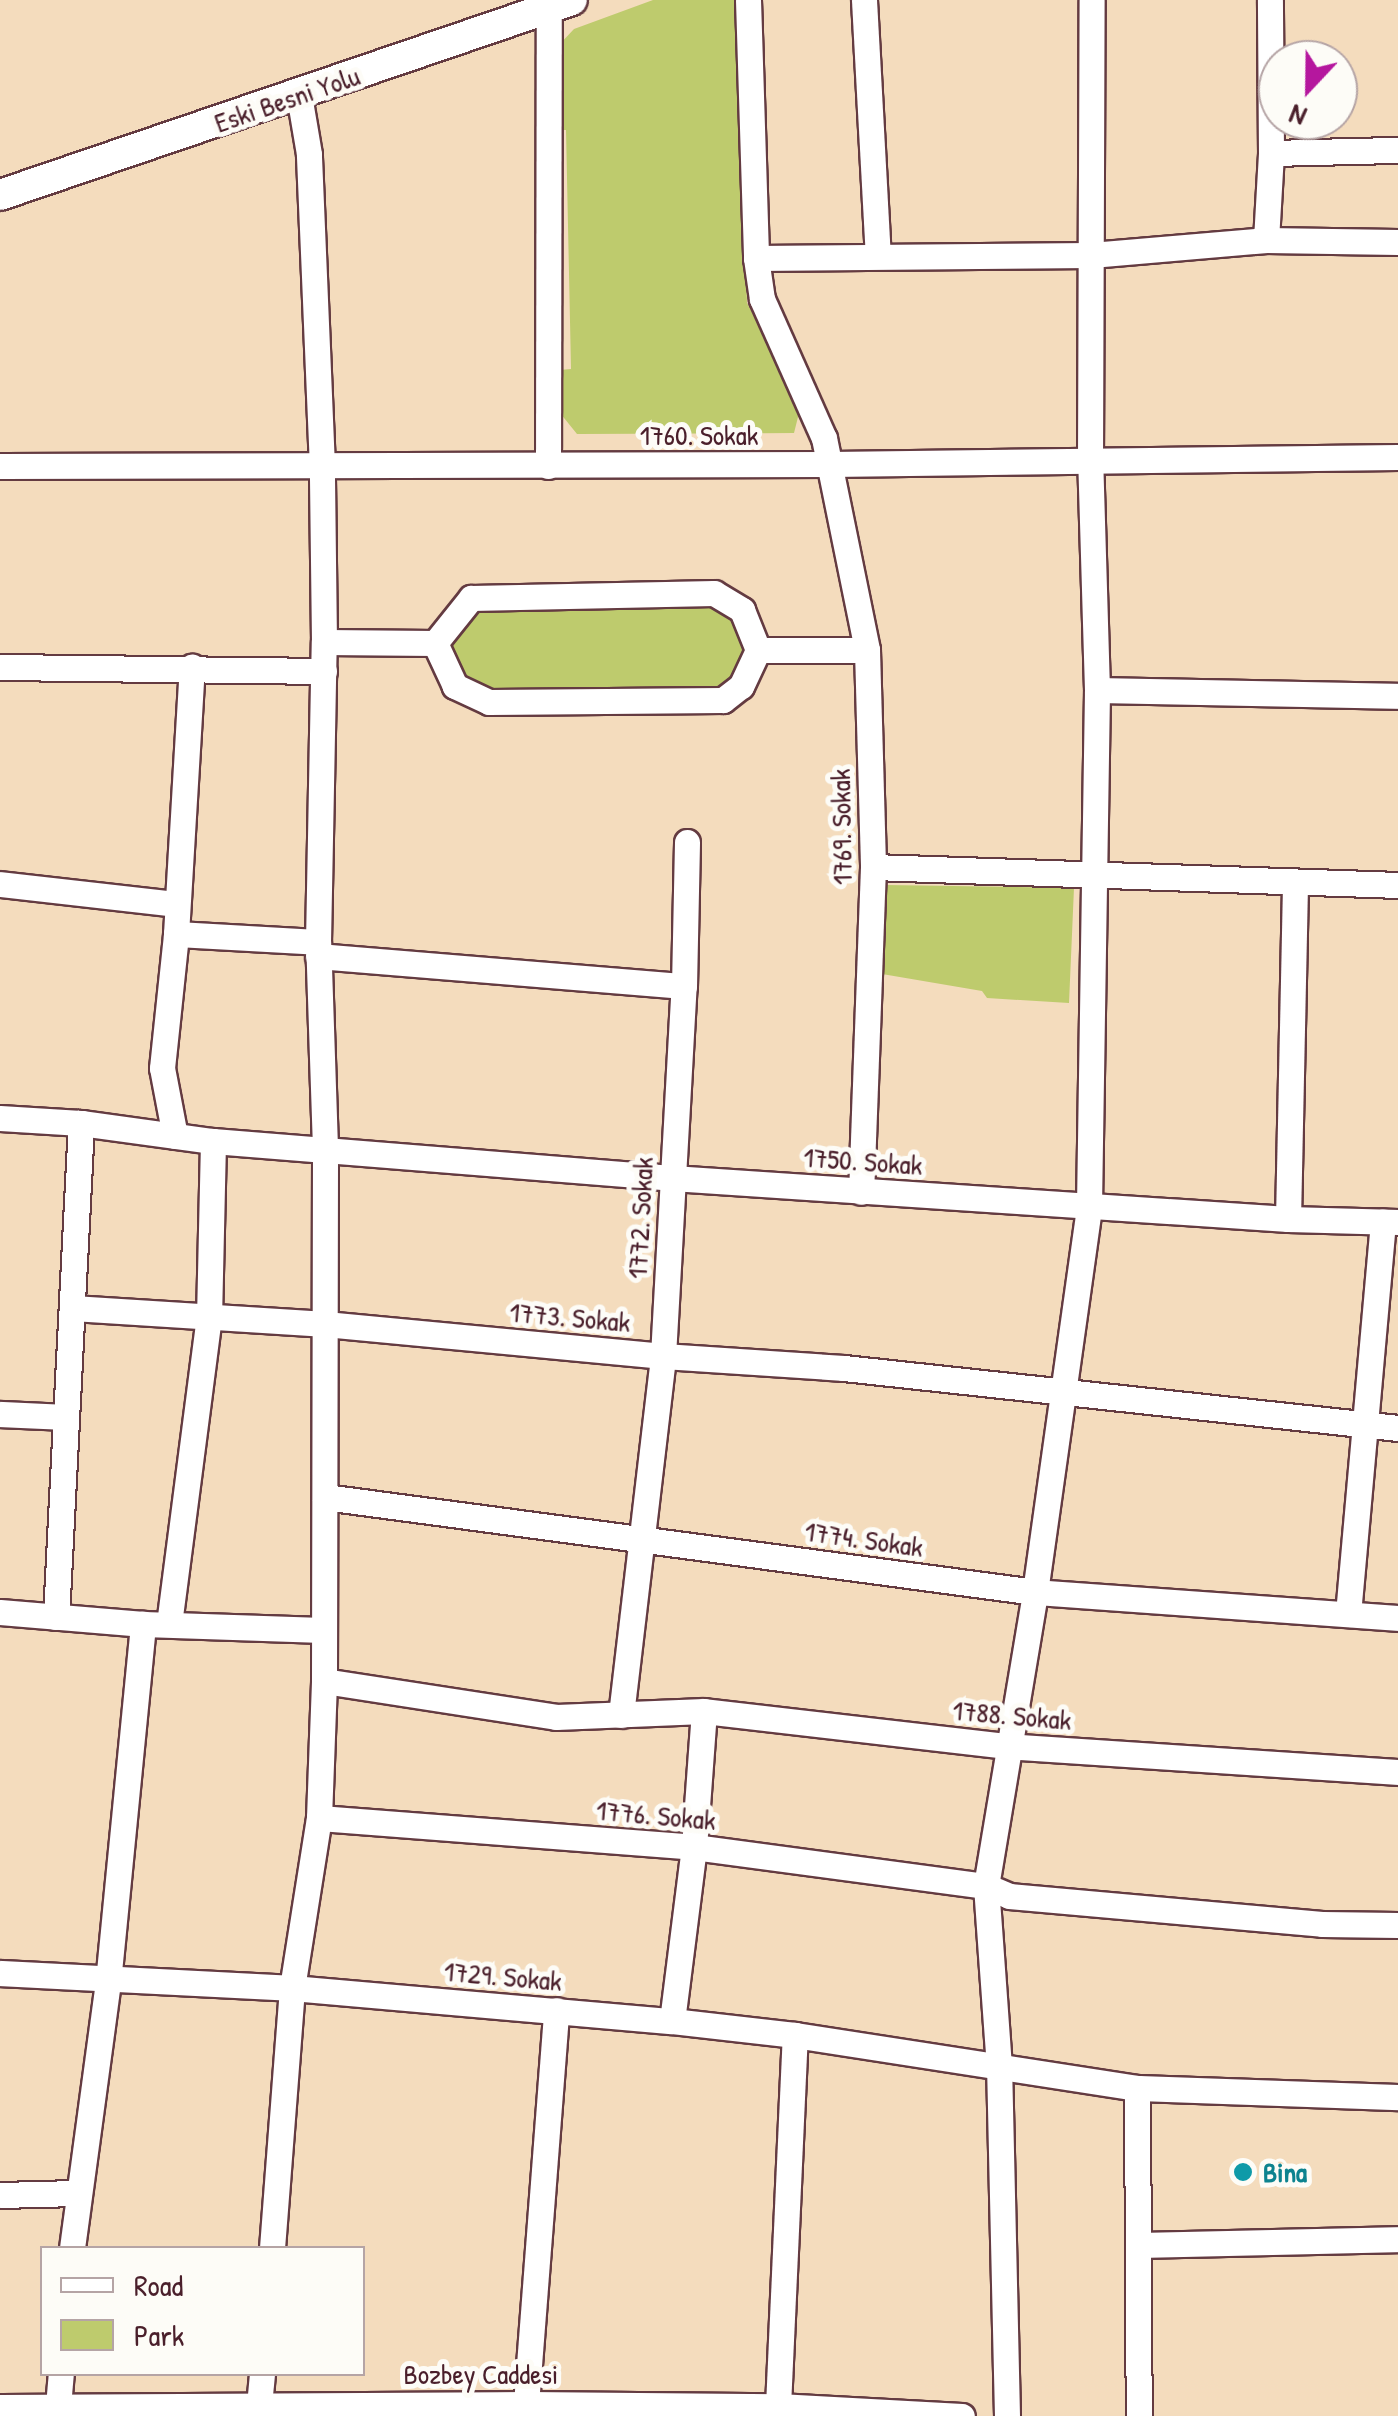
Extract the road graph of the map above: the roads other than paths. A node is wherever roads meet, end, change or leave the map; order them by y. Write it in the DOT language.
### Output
graph roads {
  1 [pos="748,0"];
  2 [pos="864,0"];
  3 [pos="1092,0"];
  4 [pos="1270,0"];
  5 [pos="560,4"];
  6 [pos="300,95"];
  7 [pos="1398,150"];
  8 [pos="1271,153"];
  9 [pos="0,195"];
  10 [pos="1266,240"];
  11 [pos="1398,242"];
  12 [pos="1091,255"];
  13 [pos="878,256"];
  14 [pos="756,258"];
  15 [pos="1398,457"];
  16 [pos="1090,460"];
  17 [pos="830,464"];
  18 [pos="0,466"];
  19 [pos="548,466"];
  20 [pos="322,467"];
  21 [pos="324,642"];
  22 [pos="434,643"];
  23 [pos="758,650"];
  24 [pos="867,650"];
  25 [pos="192,666"];
  26 [pos="0,667"];
  27 [pos="324,671"];
  28 [pos="1097,690"];
  29 [pos="1398,696"];
  30 [pos="687,842"];
  31 [pos="872,867"];
  32 [pos="1094,872"];
  33 [pos="1295,883"];
  34 [pos="0,884"];
  35 [pos="1398,885"];
  36 [pos="176,904"];
  37 [pos="176,934"];
  38 [pos="318,949"];
  39 [pos="684,986"];
  40 [pos="0,1118"];
  41 [pos="80,1123"];
  42 [pos="175,1136"];
  43 [pos="214,1141"];
  44 [pos="324,1148"];
  45 [pos="672,1178"];
  46 [pos="861,1192"];
  47 [pos="1090,1206"];
  48 [pos="1288,1220"];
  49 [pos="1390,1222"];
  50 [pos="73,1308"];
  51 [pos="209,1318"];
  52 [pos="325,1324"];
  53 [pos="663,1356"];
  54 [pos="1061,1390"];
  55 [pos="0,1414"];
  56 [pos="65,1418"];
  57 [pos="1368,1427"];
  58 [pos="1398,1428"];
  59 [pos="325,1497"];
  60 [pos="643,1539"];
  61 [pos="1036,1592"];
  62 [pos="0,1612"];
  63 [pos="1348,1614"];
  64 [pos="56,1617"];
  65 [pos="1398,1618"];
  66 [pos="156,1624"];
  67 [pos="323,1630"];
  68 [pos="324,1681"];
  69 [pos="704,1712"];
  70 [pos="621,1715"];
  71 [pos="1006,1746"];
  72 [pos="1398,1772"];
  73 [pos="319,1818"];
  74 [pos="694,1846"];
  75 [pos="986,1886"];
  76 [pos="1398,1925"];
  77 [pos="0,1973"];
  78 [pos="108,1982"];
  79 [pos="292,1988"];
  80 [pos="556,2010"];
  81 [pos="672,2021"];
  82 [pos="795,2035"];
  83 [pos="999,2066"];
  84 [pos="1137,2088"];
  85 [pos="1398,2097"];
  86 [pos="78,2193"];
  87 [pos="0,2195"];
  88 [pos="1398,2239"];
  89 [pos="1140,2245"];
  90 [pos="72,2246"];
  91 [pos="272,2246"];
  92 [pos="61,2376"];
  93 [pos="262,2376"];
  94 [pos="526,2404"];
  95 [pos="58,2406"];
  96 [pos="778,2406"];
  97 [pos="0,2407"];
  98 [pos="259,2411"];
  99 [pos="822,2413"];
  100 [pos="0,2416"];
  101 [pos="962,2416"];
  102 [pos="1008,2416"];
  103 [pos="1139,2416"];
  1 -- 14 [label="street, 1769. Sokak"];
  2 -- 13 [label="street"];
  3 -- 12 [label="street"];
  4 -- 8 [label="street"];
  5 -- 6 [label="main road, Eski Besni Yolu"];
  5 -- 19 [label="street"];
  6 -- 9 [label="main road, Eski Besni Yolu"];
  6 -- 20 [label="street"];
  7 -- 8 [label="street"];
  8 -- 10 [label="street"];
  10 -- 11 [label="street"];
  10 -- 12 [label="street"];
  12 -- 13 [label="street"];
  12 -- 16 [label="street"];
  13 -- 14 [label="street"];
  14 -- 17 [label="street, 1769. Sokak"];
  15 -- 16 [label="street, 1760. Sokak"];
  16 -- 17 [label="street, 1760. Sokak"];
  16 -- 28 [label="street"];
  17 -- 19 [label="street, 1760. Sokak"];
  17 -- 24 [label="street, 1769. Sokak"];
  18 -- 20 [label="street, 1760. Sokak"];
  19 -- 20 [label="street, 1760. Sokak"];
  20 -- 21 [label="street"];
  21 -- 22 [label="street"];
  21 -- 27 [label="street"];
  22 -- 23 [label="street"];
  22 -- 23 [label="street"];
  23 -- 24 [label="street"];
  24 -- 31 [label="street, 1769. Sokak"];
  25 -- 26 [label="street"];
  25 -- 27 [label="street"];
  25 -- 36 [label="street"];
  27 -- 38 [label="street"];
  28 -- 29 [label="street"];
  28 -- 32 [label="street"];
  30 -- 39 [label="street, 1772. Sokak"];
  31 -- 32 [label="street"];
  31 -- 46 [label="street, 1769. Sokak"];
  32 -- 33 [label="street"];
  32 -- 47 [label="street"];
  33 -- 35 [label="street"];
  33 -- 48 [label="street"];
  34 -- 36 [label="street"];
  36 -- 37 [label="street"];
  37 -- 38 [label="street"];
  37 -- 42 [label="street"];
  38 -- 39 [label="street"];
  38 -- 44 [label="street"];
  39 -- 45 [label="street, 1772. Sokak"];
  40 -- 41 [label="street, 1750. Sokak"];
  41 -- 42 [label="street, 1750. Sokak"];
  41 -- 50 [label="street"];
  42 -- 43 [label="street, 1750. Sokak"];
  43 -- 44 [label="street, 1750. Sokak"];
  43 -- 51 [label="street"];
  44 -- 45 [label="street, 1750. Sokak"];
  44 -- 52 [label="street"];
  45 -- 46 [label="street, 1750. Sokak"];
  45 -- 53 [label="street, 1772. Sokak"];
  46 -- 47 [label="street, 1750. Sokak"];
  47 -- 48 [label="street, 1750. Sokak"];
  47 -- 54 [label="street"];
  48 -- 49 [label="street, 1750. Sokak"];
  49 -- 57 [label="street"];
  50 -- 51 [label="street, 1773. Sokak"];
  50 -- 56 [label="street"];
  51 -- 52 [label="street, 1773. Sokak"];
  51 -- 66 [label="street"];
  52 -- 53 [label="street, 1773. Sokak"];
  52 -- 59 [label="street"];
  53 -- 54 [label="street, 1773. Sokak"];
  53 -- 60 [label="street, 1772. Sokak"];
  54 -- 57 [label="street, 1773. Sokak"];
  54 -- 61 [label="street"];
  55 -- 56 [label="street"];
  56 -- 64 [label="street"];
  57 -- 58 [label="street, 1773. Sokak"];
  57 -- 63 [label="street"];
  59 -- 60 [label="street, 1774. Sokak"];
  59 -- 67 [label="street"];
  60 -- 61 [label="street, 1774. Sokak"];
  60 -- 70 [label="street, 1772. Sokak"];
  61 -- 63 [label="street, 1774. Sokak"];
  61 -- 71 [label="street"];
  62 -- 64 [label="street"];
  63 -- 65 [label="street, 1774. Sokak"];
  64 -- 66 [label="street"];
  66 -- 67 [label="street"];
  66 -- 78 [label="street"];
  67 -- 68 [label="street"];
  68 -- 70 [label="street, 1788. Sokak"];
  68 -- 73 [label="street"];
  69 -- 70 [label="street, 1788. Sokak"];
  69 -- 71 [label="street, 1788. Sokak"];
  69 -- 74 [label="street"];
  71 -- 72 [label="street, 1788. Sokak"];
  71 -- 75 [label="street"];
  73 -- 74 [label="street, 1776. Sokak"];
  73 -- 79 [label="street"];
  74 -- 75 [label="street, 1776. Sokak"];
  74 -- 81 [label="street"];
  75 -- 76 [label="street, 1776. Sokak"];
  75 -- 83 [label="street"];
  77 -- 78 [label="street, 1729. Sokak"];
  78 -- 79 [label="street, 1729. Sokak"];
  78 -- 86 [label="street"];
  79 -- 80 [label="street, 1729. Sokak"];
  79 -- 91 [label="street"];
  80 -- 81 [label="street, 1729. Sokak"];
  80 -- 94 [label="street"];
  81 -- 82 [label="street, 1729. Sokak"];
  82 -- 83 [label="street, 1729. Sokak"];
  82 -- 96 [label="street"];
  83 -- 84 [label="street, 1729. Sokak"];
  83 -- 102 [label="street"];
  84 -- 85 [label="street, 1729. Sokak"];
  84 -- 89 [label="street"];
  86 -- 87 [label="street"];
  86 -- 90 [label="street"];
  88 -- 89 [label="street"];
  89 -- 103 [label="street"];
  92 -- 95 [label="street"];
  93 -- 98 [label="street"];
  94 -- 96 [label="street, Bozbey Caddesi"];
  94 -- 98 [label="street, Bozbey Caddesi"];
  95 -- 97 [label="street, Bozbey Caddesi"];
  95 -- 98 [label="street, Bozbey Caddesi"];
  96 -- 99 [label="street, Bozbey Caddesi"];
  97 -- 100 [label="street"];
  99 -- 101 [label="street, Bozbey Caddesi"];
}
